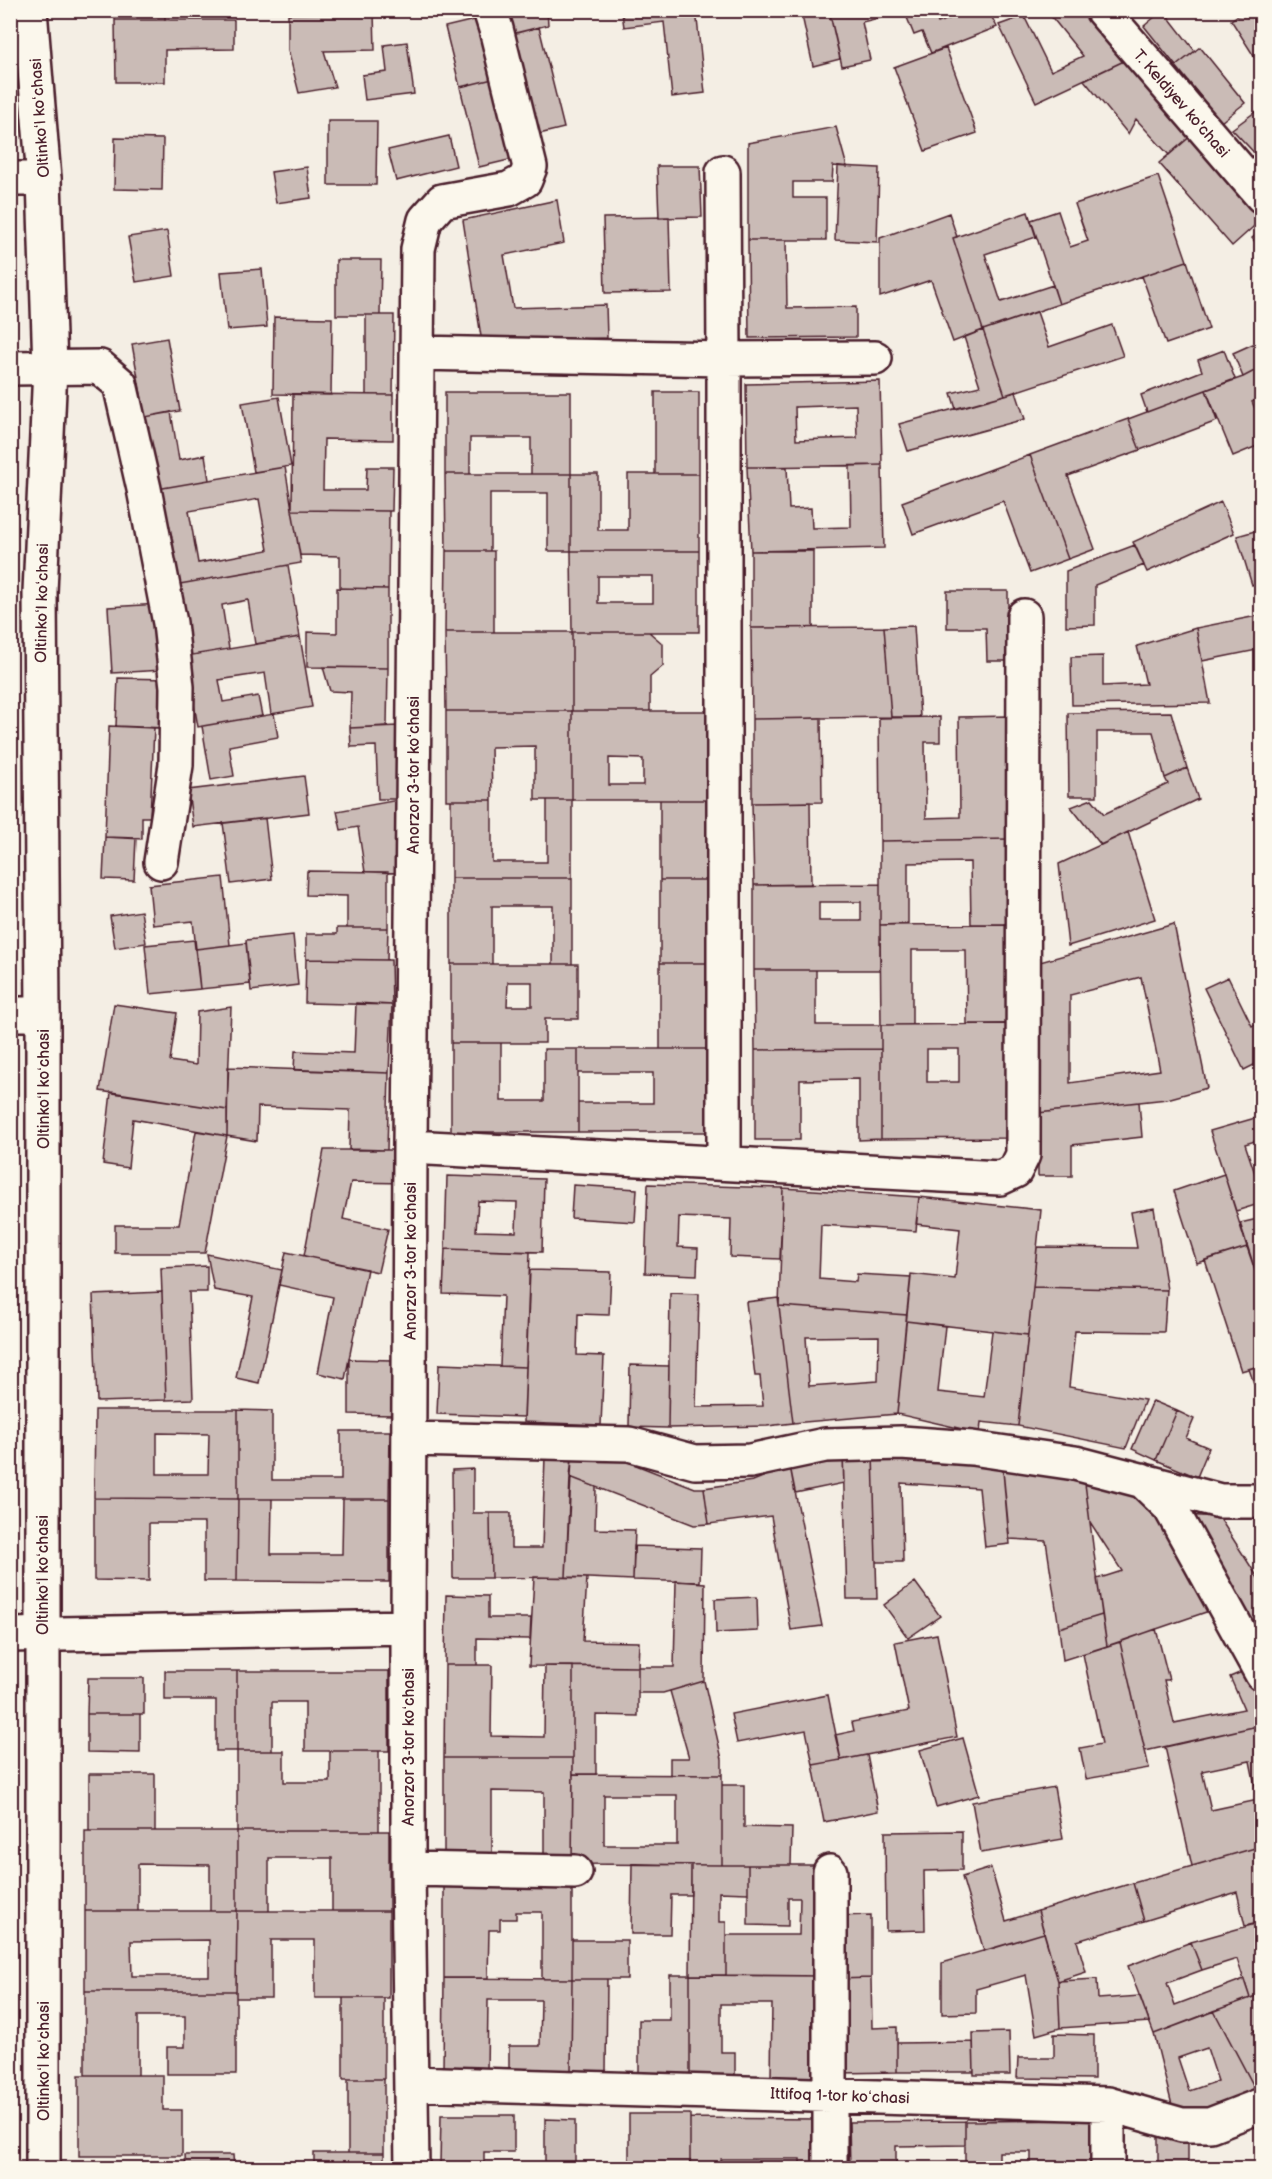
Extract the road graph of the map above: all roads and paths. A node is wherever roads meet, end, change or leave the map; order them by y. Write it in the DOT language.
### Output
graph roads {
  1 [pos="30,10"];
  2 [pos="490,10"];
  3 [pos="1102,10"];
  4 [pos="723,172"];
  5 [pos="44,178"];
  6 [pos="10,179"];
  7 [pos="1262,195"];
  8 [pos="417,353"];
  9 [pos="874,358"];
  10 [pos="724,359"];
  11 [pos="10,368"];
  12 [pos="50,368"];
  13 [pos="1024,616"];
  14 [pos="160,862"];
  15 [pos="10,1014"];
  16 [pos="43,1014"];
  17 [pos="410,1147"];
  18 [pos="724,1163"];
  19 [pos="410,1439"];
  20 [pos="1142,1480"];
  21 [pos="1262,1501"];
  22 [pos="408,1627"];
  23 [pos="26,1635"];
  24 [pos="1262,1674"];
  25 [pos="408,1869"];
  26 [pos="575,1872"];
  27 [pos="830,1872"];
  28 [pos="411,2083"];
  29 [pos="830,2094"];
  30 [pos="1108,2104"];
  31 [pos="1262,2104"];
  32 [pos="43,2169"];
  33 [pos="412,2169"];
  34 [pos="830,2169"];
  35 [pos="1108,2169"];
  1 -- 5 [label="street, Oltinkoʻl koʻchasi"];
  2 -- 8 [label="street, Anorzor 3-tor koʻchasi"];
  3 -- 7 [label="street, T. Keldiyev ko'chasi"];
  4 -- 10 [label="street"];
  5 -- 6 [label="street"];
  5 -- 12 [label="street, Oltinkoʻl koʻchasi"];
  8 -- 10 [label="street"];
  8 -- 17 [label="street, Anorzor 3-tor koʻchasi"];
  9 -- 10 [label="street"];
  10 -- 18 [label="street"];
  11 -- 12 [label="street"];
  12 -- 14 [label="street"];
  12 -- 16 [label="street, Oltinkoʻl koʻchasi"];
  13 -- 18 [label="street"];
  15 -- 16 [label="street"];
  16 -- 23 [label="street, Oltinkoʻl koʻchasi"];
  17 -- 18 [label="street"];
  17 -- 19 [label="street, Anorzor 3-tor koʻchasi"];
  19 -- 20 [label="street"];
  19 -- 22 [label="street, Anorzor 3-tor koʻchasi"];
  20 -- 21 [label="street"];
  20 -- 24 [label="street"];
  22 -- 23 [label="street"];
  22 -- 25 [label="street, Anorzor 3-tor koʻchasi"];
  23 -- 32 [label="street, Oltinkoʻl koʻchasi"];
  25 -- 26 [label="street"];
  25 -- 28 [label="street, Anorzor 3-tor koʻchasi"];
  27 -- 29 [label="street"];
  28 -- 29 [label="street, Ittifoq 1-tor koʻchasi"];
  28 -- 33 [label="street, Anorzor 3-tor koʻchasi"];
  29 -- 30 [label="street, Ittifoq 1-tor koʻchasi"];
  29 -- 34 [label="street"];
  30 -- 31 [label="street, Ittifoq 1-tor koʻchasi"];
  30 -- 35 [label="street"];
}
